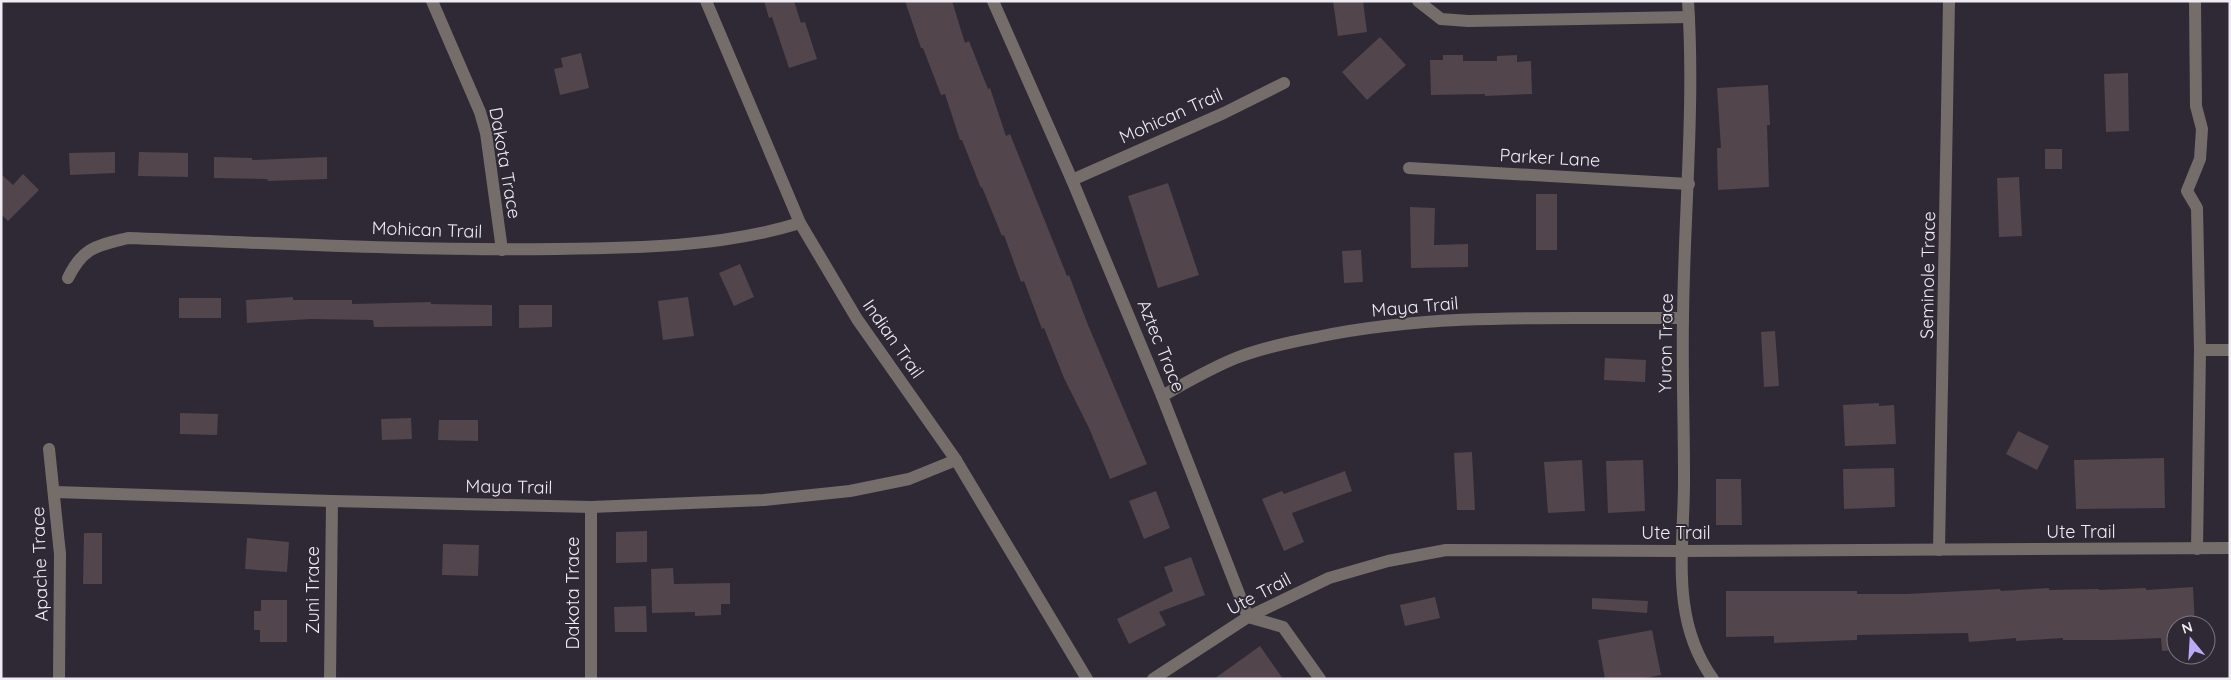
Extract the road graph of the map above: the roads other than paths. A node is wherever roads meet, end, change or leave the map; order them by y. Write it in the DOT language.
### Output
graph roads {
  1 [pos="432,1"];
  2 [pos="706,1"];
  3 [pos="993,1"];
  4 [pos="1418,1"];
  5 [pos="1688,1"];
  6 [pos="1949,1"];
  7 [pos="2195,1"];
  8 [pos="1689,17"];
  9 [pos="1284,83"];
  10 [pos="1409,168"];
  11 [pos="1072,180"];
  12 [pos="1688,184"];
  13 [pos="800,222"];
  14 [pos="502,250"];
  15 [pos="68,278"];
  16 [pos="1683,318"];
  17 [pos="2200,350"];
  18 [pos="2230,350"];
  19 [pos="1162,396"];
  20 [pos="49,449"];
  21 [pos="956,460"];
  22 [pos="55,492"];
  23 [pos="332,501"];
  24 [pos="591,506"];
  25 [pos="2230,548"];
  26 [pos="2196,549"];
  27 [pos="1939,550"];
  28 [pos="1680,551"];
  29 [pos="1248,617"];
  30 [pos="59,679"];
  31 [pos="330,679"];
  32 [pos="590,679"];
  33 [pos="1088,679"];
  34 [pos="1153,679"];
  35 [pos="1320,679"];
  36 [pos="1713,679"];
  1 -- 14 [label="street, Dakota Trace"];
  2 -- 13 [label="street, Indian Trail"];
  3 -- 11 [label="street, Aztec Trace"];
  4 -- 8 [label="street"];
  5 -- 8 [label="street, Yuron Trace"];
  6 -- 27 [label="street, Seminole Trace"];
  7 -- 17 [label="street"];
  8 -- 12 [label="street, Yuron Trace"];
  9 -- 11 [label="street, Mohican Trail"];
  10 -- 12 [label="street, Parker Lane"];
  11 -- 19 [label="street, Aztec Trace"];
  12 -- 16 [label="street, Yuron Trace"];
  13 -- 14 [label="street, Mohican Trail"];
  13 -- 21 [label="street, Indian Trail"];
  14 -- 15 [label="street, Mohican Trail"];
  16 -- 19 [label="street, Maya Trail"];
  16 -- 28 [label="street, Yuron Trace"];
  17 -- 18 [label="street"];
  17 -- 26 [label="street"];
  19 -- 29 [label="street, Aztec Trace"];
  20 -- 22 [label="street, Apache Trace"];
  21 -- 24 [label="street, Maya Trail"];
  21 -- 33 [label="street, Indian Trail"];
  22 -- 23 [label="street, Maya Trail"];
  22 -- 30 [label="street, Apache Trace"];
  23 -- 24 [label="street, Maya Trail"];
  23 -- 31 [label="street, Zuni Trace"];
  24 -- 32 [label="street, Dakota Trace"];
  25 -- 26 [label="street, Ute Trail"];
  26 -- 27 [label="street, Ute Trail"];
  27 -- 28 [label="street, Ute Trail"];
  28 -- 29 [label="street, Ute Trail"];
  28 -- 36 [label="street, Yuron Trace"];
  29 -- 34 [label="street, Ute Trail"];
  29 -- 35 [label="street"];
}
